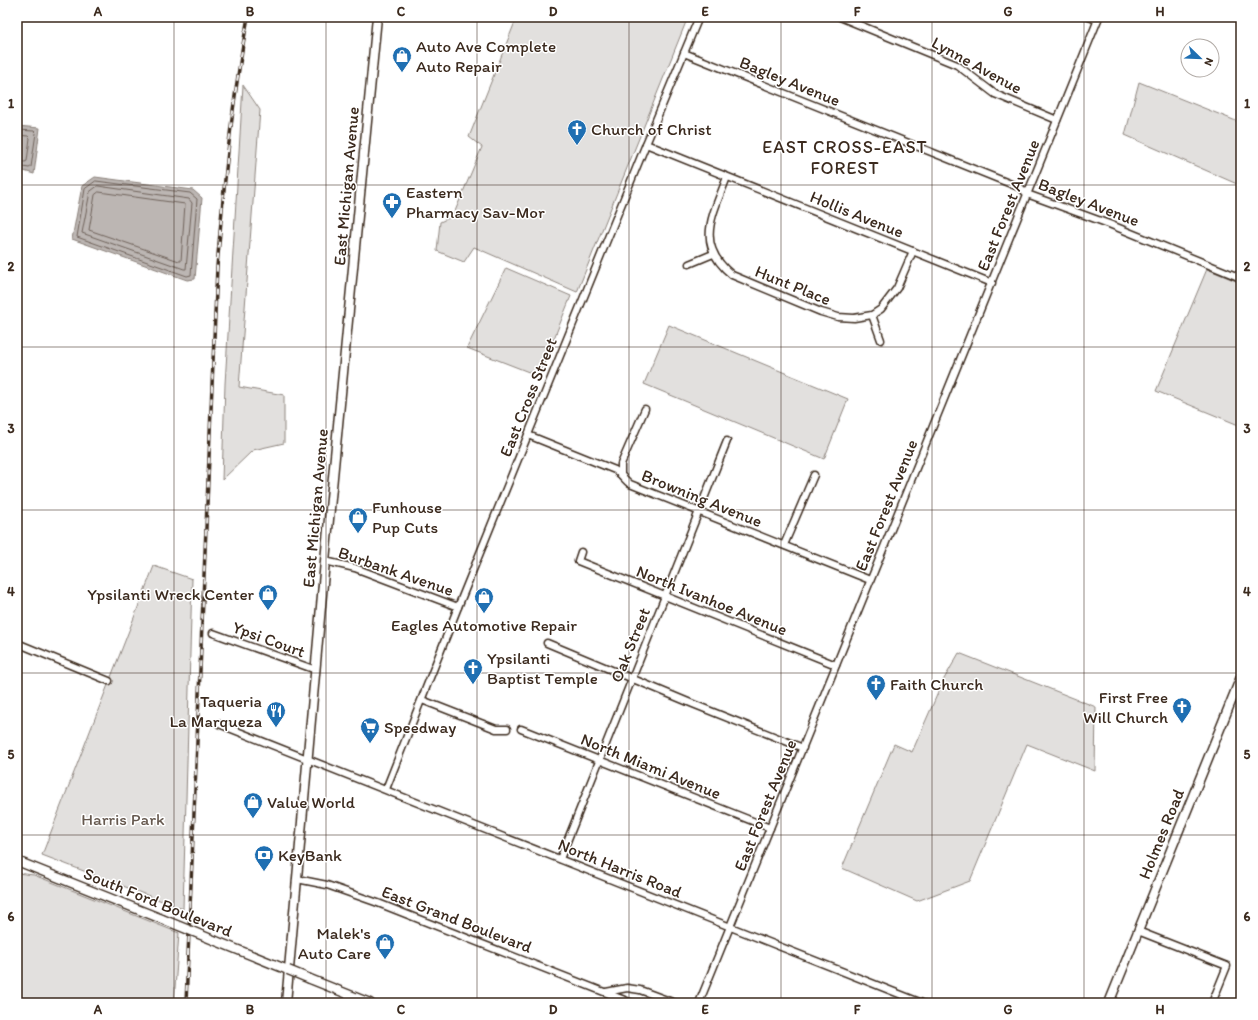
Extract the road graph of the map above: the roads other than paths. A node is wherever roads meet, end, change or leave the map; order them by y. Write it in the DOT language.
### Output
graph roads {
  1 [pos="377,17"];
  2 [pos="699,17"];
  3 [pos="840,17"];
  4 [pos="1089,17"];
  5 [pos="1098,19"];
  6 [pos="684,53"];
  7 [pos="1057,120"];
  8 [pos="646,144"];
  9 [pos="727,177"];
  10 [pos="1027,194"];
  11 [pos="913,251"];
  12 [pos="713,254"];
  13 [pos="689,264"];
  14 [pos="1241,278"];
  15 [pos="992,283"];
  16 [pos="872,316"];
  17 [pos="881,340"];
  18 [pos="645,409"];
  19 [pos="528,435"];
  20 [pos="727,441"];
  21 [pos="621,474"];
  22 [pos="814,475"];
  23 [pos="699,512"];
  24 [pos="784,545"];
  25 [pos="581,552"];
  26 [pos="325,561"];
  27 [pos="870,580"];
  28 [pos="665,596"];
  29 [pos="458,607"];
  30 [pos="213,633"];
  31 [pos="547,643"];
  32 [pos="17,644"];
  33 [pos="836,665"];
  34 [pos="316,670"];
  35 [pos="1241,677"];
  36 [pos="632,679"];
  37 [pos="108,681"];
  38 [pos="422,700"];
  39 [pos="219,724"];
  40 [pos="507,729"];
  41 [pos="521,729"];
  42 [pos="803,748"];
  43 [pos="308,759"];
  44 [pos="599,760"];
  45 [pos="386,789"];
  46 [pos="770,828"];
  47 [pos="560,859"];
  48 [pos="17,861"];
  49 [pos="297,879"];
  50 [pos="730,927"];
  51 [pos="1138,932"];
  52 [pos="606,992"];
  53 [pos="286,1003"];
  54 [pos="370,1003"];
  55 [pos="632,1003"];
  56 [pos="675,1003"];
  57 [pos="699,1003"];
  58 [pos="922,1003"];
  59 [pos="1109,1003"];
  60 [pos="1212,1003"];
  1 -- 26 [label="main road, East Michigan Avenue"];
  2 -- 6 [label="street, East Cross Street"];
  3 -- 7 [label="street, Lynne Avenue"];
  4 -- 5 [label="street"];
  5 -- 7 [label="street, East Forest Avenue"];
  6 -- 8 [label="street, East Cross Street"];
  6 -- 10 [label="street, Bagley Avenue"];
  7 -- 10 [label="street, East Forest Avenue"];
  8 -- 9 [label="street, Hollis Avenue"];
  8 -- 19 [label="street, East Cross Street"];
  9 -- 11 [label="street, Hollis Avenue"];
  9 -- 12 [label="street, Hunt Place"];
  10 -- 14 [label="street, Bagley Avenue"];
  10 -- 15 [label="street, East Forest Avenue"];
  11 -- 15 [label="street, Hollis Avenue"];
  11 -- 16 [label="street"];
  12 -- 13 [label="street"];
  12 -- 16 [label="street, Hunt Place"];
  15 -- 27 [label="street, East Forest Avenue"];
  16 -- 17 [label="street"];
  18 -- 21 [label="street"];
  19 -- 21 [label="street, Browning Avenue"];
  19 -- 29 [label="street, East Cross Street"];
  20 -- 23 [label="street, Oak Street"];
  21 -- 23 [label="street, Browning Avenue"];
  22 -- 24 [label="street"];
  23 -- 24 [label="street, Browning Avenue"];
  23 -- 28 [label="street, Oak Street"];
  24 -- 27 [label="street, Browning Avenue"];
  25 -- 28 [label="street, North Ivanhoe Avenue"];
  26 -- 29 [label="street, Burbank Avenue"];
  26 -- 34 [label="main road, East Michigan Avenue"];
  27 -- 33 [label="street, East Forest Avenue"];
  28 -- 33 [label="street, North Ivanhoe Avenue"];
  28 -- 36 [label="street, Oak Street"];
  29 -- 38 [label="street, East Cross Street"];
  30 -- 34 [label="street, Ypsi Court"];
  31 -- 36 [label="street"];
  32 -- 37 [label="street"];
  33 -- 42 [label="street, East Forest Avenue"];
  34 -- 43 [label="main road, East Michigan Avenue"];
  35 -- 51 [label="main road, Holmes Road"];
  36 -- 42 [label="street"];
  36 -- 44 [label="street, Oak Street"];
  38 -- 40 [label="street"];
  38 -- 45 [label="street, East Cross Street"];
  39 -- 43 [label="street, North Harris Road"];
  41 -- 44 [label="street, North Miami Avenue"];
  42 -- 46 [label="street, East Forest Avenue"];
  43 -- 45 [label="street, North Harris Road"];
  43 -- 49 [label="main road, East Michigan Avenue"];
  44 -- 46 [label="street, North Miami Avenue"];
  44 -- 47 [label="street, Oak Street"];
  45 -- 47 [label="street, North Harris Road"];
  46 -- 50 [label="street, East Forest Avenue"];
  47 -- 50 [label="street, North Harris Road"];
  48 -- 54 [label="main road, South Ford Boulevard, bridge"];
  49 -- 52 [label="street, East Grand Boulevard"];
  49 -- 53 [label="main road, East Michigan Avenue"];
  50 -- 57 [label="street, East Forest Avenue"];
  50 -- 58 [label="street, North Harris Road"];
  51 -- 59 [label="main road, Holmes Road"];
  51 -- 60 [label="street"];
  52 -- 55 [label="street, East Grand Boulevard"];
  52 -- 56 [label="street"];
}
